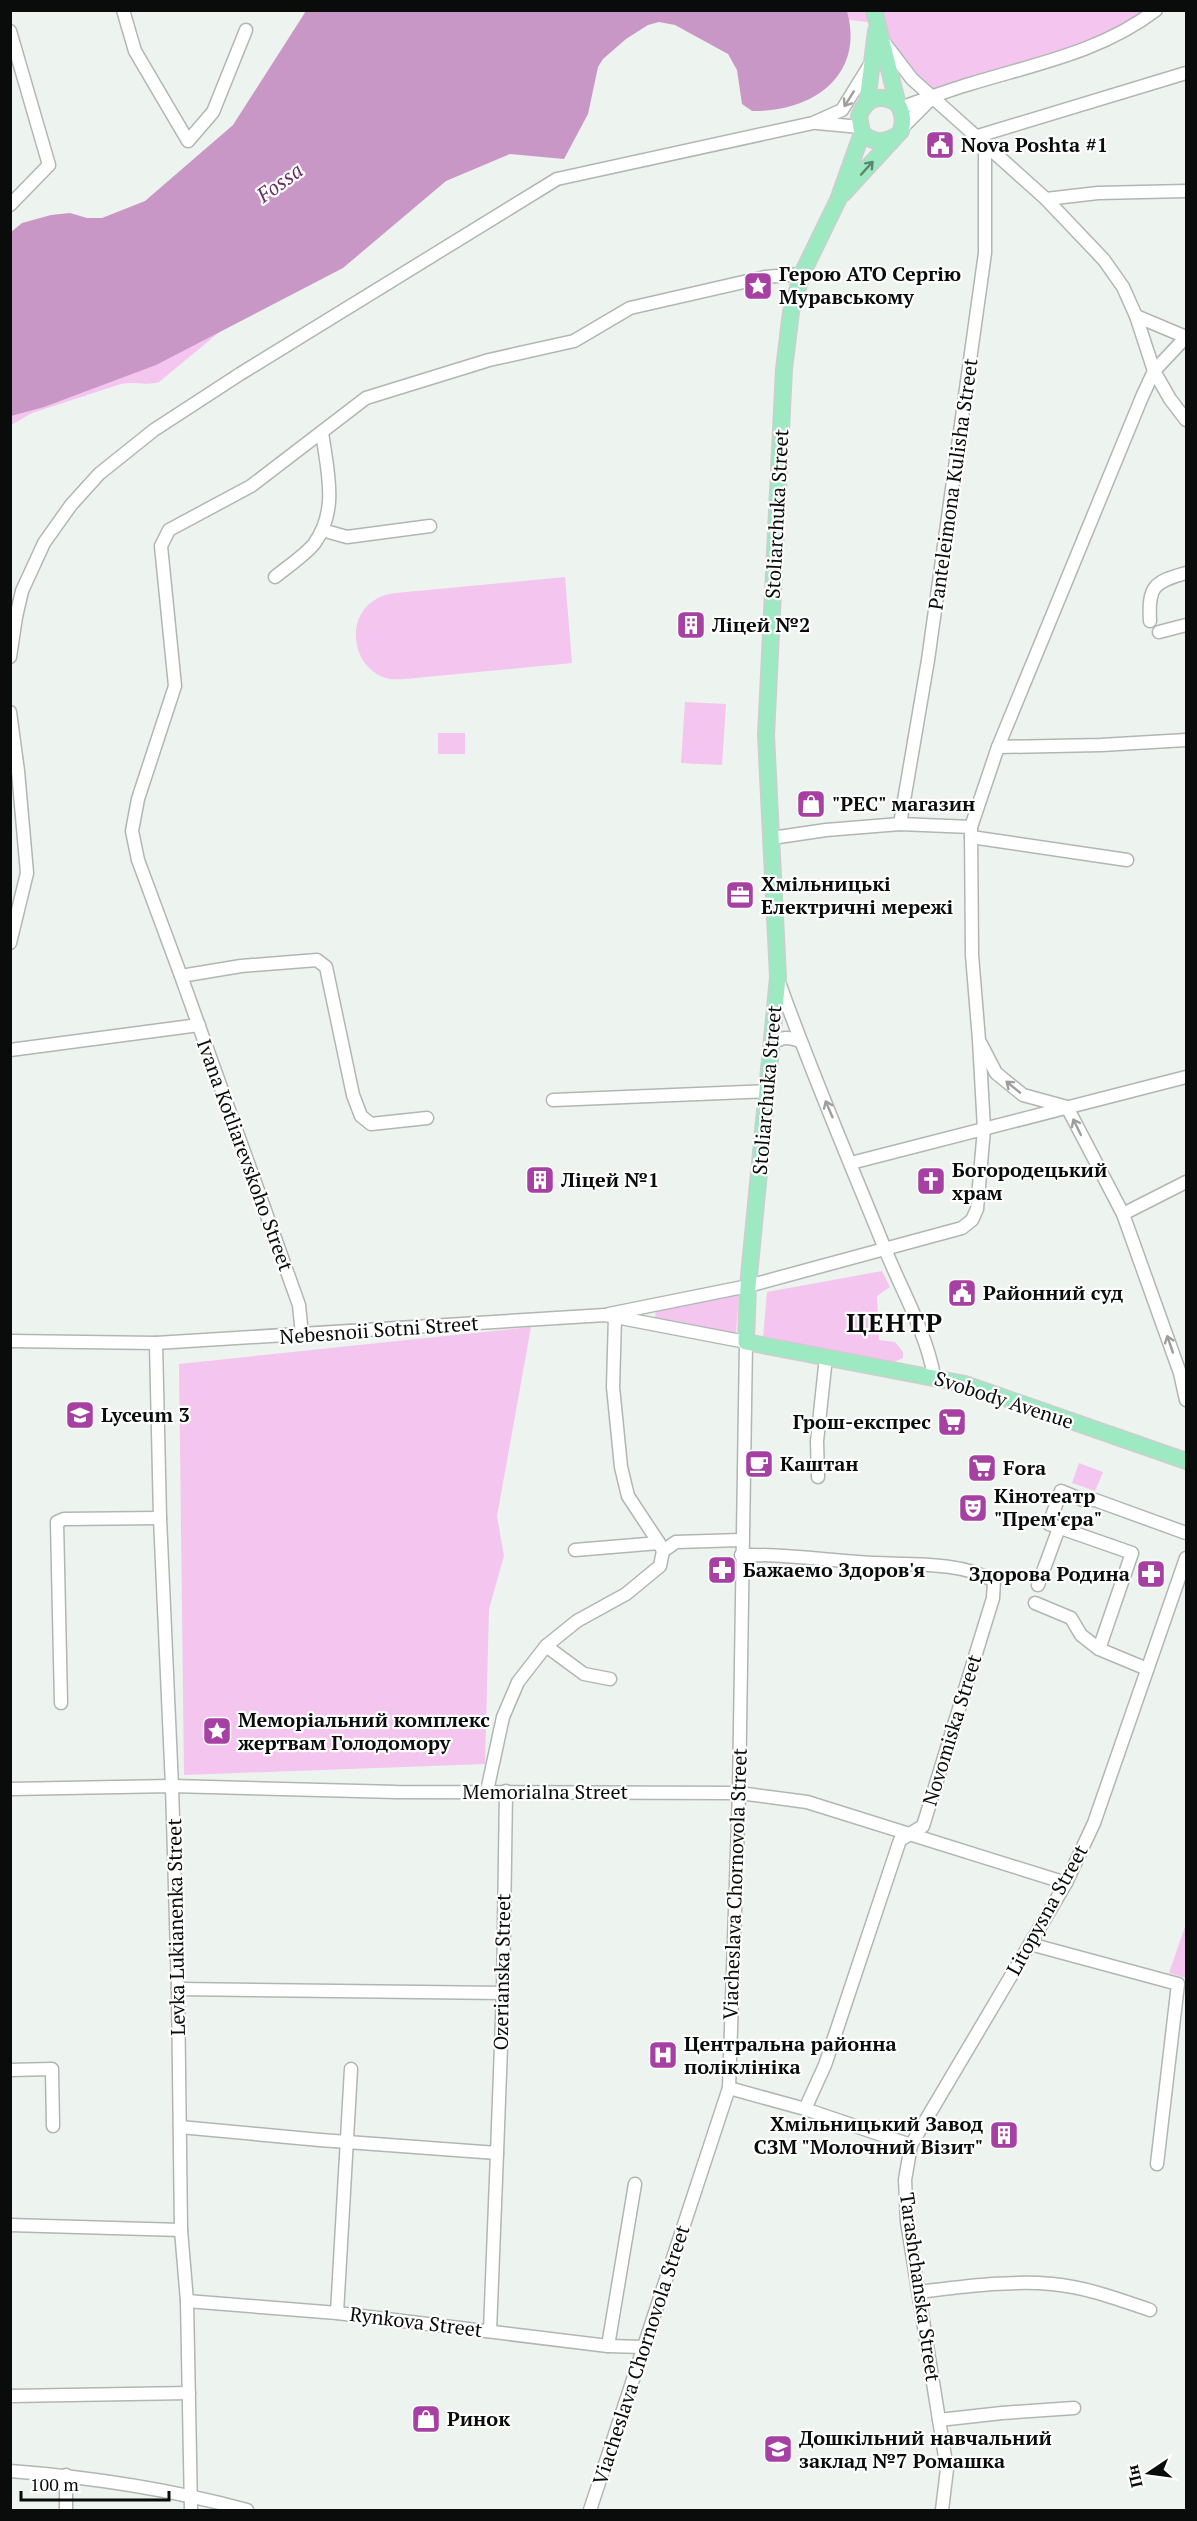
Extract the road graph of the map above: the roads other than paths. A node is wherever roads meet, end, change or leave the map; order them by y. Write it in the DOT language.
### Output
graph roads {
  1 [pos="123,10"];
  2 [pos="1156,10"];
  3 [pos="875,16"];
  4 [pos="246,30"];
  5 [pos="10,31"];
  6 [pos="881,39"];
  7 [pos="872,61"];
  8 [pos="1186,73"];
  9 [pos="937,100"];
  10 [pos="867,102"];
  11 [pos="899,106"];
  12 [pos="813,123"];
  13 [pos="861,130"];
  14 [pos="900,131"];
  15 [pos="981,139"];
  16 [pos="1186,191"];
  17 [pos="1046,199"];
  18 [pos="838,200"];
  19 [pos="10,204"];
  20 [pos="802,274"];
  21 [pos="1136,316"];
  22 [pos="1186,337"];
  23 [pos="1154,371"];
  24 [pos="1186,420"];
  25 [pos="322,432"];
  26 [pos="430,526"];
  27 [pos="322,530"];
  28 [pos="1186,573"];
  29 [pos="275,577"];
  30 [pos="1150,621"];
  31 [pos="1186,625"];
  32 [pos="1159,632"];
  33 [pos="10,657"];
  34 [pos="10,712"];
  35 [pos="1186,740"];
  36 [pos="998,747"];
  37 [pos="14,772"];
  38 [pos="900,824"];
  39 [pos="971,832"];
  40 [pos="772,838"];
  41 [pos="1126,860"];
  42 [pos="10,943"];
  43 [pos="181,976"];
  44 [pos="778,977"];
  45 [pos="199,1025"];
  46 [pos="979,1040"];
  47 [pos="800,1041"];
  48 [pos="771,1044"];
  49 [pos="10,1050"];
  50 [pos="1186,1077"];
  51 [pos="768,1091"];
  52 [pos="553,1101"];
  53 [pos="1067,1107"];
  54 [pos="427,1118"];
  55 [pos="984,1130"];
  56 [pos="851,1163"];
  57 [pos="1186,1182"];
  58 [pos="1123,1214"];
  59 [pos="885,1250"];
  60 [pos="748,1286"];
  61 [pos="610,1316"];
  62 [pos="302,1335"];
  63 [pos="10,1341"];
  64 [pos="746,1342"];
  65 [pos="156,1343"];
  66 [pos="826,1357"];
  67 [pos="933,1377"];
  68 [pos="1186,1400"];
  69 [pos="1186,1461"];
  70 [pos="818,1477"];
  71 [pos="160,1518"];
  72 [pos="1059,1528"];
  73 [pos="1186,1533"];
  74 [pos="741,1540"];
  75 [pos="661,1547"];
  76 [pos="575,1550"];
  77 [pos="741,1555"];
  78 [pos="1186,1557"];
  79 [pos="1038,1585"];
  80 [pos="1035,1603"];
  81 [pos="546,1646"];
  82 [pos="1099,1649"];
  83 [pos="1147,1670"];
  84 [pos="610,1679"];
  85 [pos="61,1703"];
  86 [pos="172,1786"];
  87 [pos="10,1790"];
  88 [pos="487,1791"];
  89 [pos="506,1791"];
  90 [pos="739,1794"];
  91 [pos="911,1834"];
  92 [pos="1066,1884"];
  93 [pos="1030,1944"];
  94 [pos="178,1989"];
  95 [pos="503,1993"];
  96 [pos="351,2069"];
  97 [pos="10,2070"];
  98 [pos="729,2088"];
  99 [pos="805,2109"];
  100 [pos="53,2126"];
  101 [pos="180,2127"];
  102 [pos="346,2142"];
  103 [pos="911,2145"];
  104 [pos="497,2153"];
  105 [pos="1157,2164"];
  106 [pos="635,2184"];
  107 [pos="10,2224"];
  108 [pos="181,2230"];
  109 [pos="918,2292"];
  110 [pos="187,2301"];
  111 [pos="1150,2310"];
  112 [pos="337,2313"];
  113 [pos="490,2331"];
  114 [pos="608,2346"];
  115 [pos="644,2347"];
  116 [pos="189,2393"];
  117 [pos="10,2396"];
  118 [pos="1074,2408"];
  119 [pos="939,2420"];
  120 [pos="10,2471"];
  121 [pos="66,2475"];
  122 [pos="191,2495"];
  123 [pos="66,2511"];
  124 [pos="191,2511"];
  125 [pos="247,2511"];
  126 [pos="590,2511"];
  127 [pos="942,2511"];
  1 -- 4 [label="street"];
  2 -- 9 [label="street"];
  3 -- 6 [label="main road"];
  3 -- 7 [label="main road"];
  5 -- 19 [label="street"];
  6 -- 9 [label="street"];
  6 -- 11 [label="main road"];
  7 -- 10 [label="main road"];
  7 -- 12 [label="street, one-way"];
  8 -- 15 [label="street"];
  9 -- 11 [label="street"];
  9 -- 14 [label="street"];
  9 -- 15 [label="street"];
  10 -- 11 [label="main road"];
  10 -- 13 [label="main road"];
  11 -- 14 [label="main road"];
  12 -- 13 [label="street"];
  12 -- 33 [label="street"];
  13 -- 14 [label="main road"];
  13 -- 18 [label="main road"];
  18 -- 14 [label="main road, one-way"];
  15 -- 17 [label="street"];
  15 -- 38 [label="street, Panteleimona Kulisha Street"];
  16 -- 17 [label="street"];
  17 -- 21 [label="street"];
  18 -- 20 [label="main road, Stoliarchuka Street"];
  20 -- 25 [label="street, Ivana Kotliarevskoho Street"];
  20 -- 40 [label="main road, Stoliarchuka Street"];
  21 -- 22 [label="street"];
  21 -- 23 [label="street"];
  22 -- 23 [label="street"];
  23 -- 24 [label="street"];
  23 -- 36 [label="street"];
  25 -- 27 [label="street"];
  25 -- 43 [label="street, Ivana Kotliarevskoho Street"];
  26 -- 27 [label="street"];
  27 -- 29 [label="street"];
  28 -- 30 [label="street"];
  31 -- 32 [label="street"];
  34 -- 37 [label="street"];
  35 -- 36 [label="street"];
  36 -- 39 [label="street"];
  37 -- 42 [label="street"];
  38 -- 39 [label="street"];
  38 -- 40 [label="street"];
  39 -- 41 [label="street"];
  39 -- 46 [label="street"];
  40 -- 44 [label="main road, Stoliarchuka Street"];
  43 -- 45 [label="street, Ivana Kotliarevskoho Street"];
  43 -- 54 [label="street"];
  44 -- 47 [label="street"];
  44 -- 48 [label="main road, Stoliarchuka Street"];
  45 -- 49 [label="street"];
  45 -- 62 [label="street, Ivana Kotliarevskoho Street"];
  53 -- 46 [label="street, one-way"];
  46 -- 55 [label="street"];
  47 -- 48 [label="street"];
  56 -- 47 [label="street, one-way"];
  48 -- 51 [label="main road, Stoliarchuka Street"];
  50 -- 53 [label="street"];
  51 -- 52 [label="street"];
  51 -- 60 [label="main road, Stoliarchuka Street"];
  53 -- 55 [label="street"];
  58 -- 53 [label="street, one-way"];
  55 -- 56 [label="street"];
  55 -- 59 [label="street"];
  56 -- 59 [label="street"];
  57 -- 58 [label="street"];
  68 -- 58 [label="street, one-way"];
  59 -- 60 [label="street"];
  59 -- 67 [label="street"];
  60 -- 61 [label="street"];
  60 -- 64 [label="main road, Stoliarchuka Street"];
  61 -- 62 [label="street, Nebesnoii Sotni Street"];
  61 -- 64 [label="street, Nebesnoii Sotni Street"];
  61 -- 75 [label="street"];
  62 -- 65 [label="street, Nebesnoii Sotni Street"];
  63 -- 65 [label="street, Nebesnoii Sotni Street"];
  64 -- 66 [label="main road, Svobody Avenue"];
  64 -- 74 [label="street, Viacheslava Chornovola Street"];
  65 -- 71 [label="street, Levka Lukianenka Street"];
  66 -- 67 [label="main road, Svobody Avenue"];
  66 -- 70 [label="street"];
  67 -- 69 [label="main road, Svobody Avenue"];
  71 -- 85 [label="street"];
  71 -- 86 [label="street, Levka Lukianenka Street"];
  72 -- 73 [label="street"];
  72 -- 79 [label="street"];
  72 -- 82 [label="street"];
  74 -- 75 [label="street"];
  74 -- 77 [label="street, Viacheslava Chornovola Street"];
  75 -- 76 [label="street"];
  75 -- 81 [label="street"];
  77 -- 90 [label="street, Viacheslava Chornovola Street"];
  77 -- 91 [label="street, Novomiska Street"];
  78 -- 83 [label="street, Litopysna Street"];
  80 -- 82 [label="street"];
  81 -- 84 [label="street"];
  81 -- 88 [label="street"];
  82 -- 83 [label="street"];
  83 -- 92 [label="street, Litopysna Street"];
  86 -- 87 [label="street, Memorialna Street"];
  86 -- 88 [label="street, Memorialna Street"];
  86 -- 94 [label="street, Levka Lukianenka Street"];
  88 -- 89 [label="street, Memorialna Street"];
  89 -- 90 [label="street, Memorialna Street"];
  89 -- 95 [label="street, Ozerianska Street"];
  90 -- 91 [label="street, Memorialna Street"];
  90 -- 98 [label="street, Viacheslava Chornovola Street"];
  91 -- 92 [label="street, Memorialna Street"];
  91 -- 99 [label="street, Novomiska Street"];
  92 -- 93 [label="street, Litopysna Street"];
  93 -- 103 [label="street, Litopysna Street"];
  93 -- 105 [label="street"];
  94 -- 95 [label="street"];
  94 -- 101 [label="street, Levka Lukianenka Street"];
  95 -- 104 [label="street, Ozerianska Street"];
  96 -- 102 [label="street"];
  97 -- 100 [label="street"];
  98 -- 99 [label="street"];
  98 -- 115 [label="street, Viacheslava Chornovola Street"];
  99 -- 103 [label="street"];
  101 -- 102 [label="street"];
  101 -- 108 [label="street, Levka Lukianenka Street"];
  102 -- 104 [label="street"];
  102 -- 112 [label="street"];
  103 -- 109 [label="street, Tarashchanska Street"];
  104 -- 113 [label="street, Ozerianska Street"];
  106 -- 114 [label="street"];
  107 -- 108 [label="street"];
  108 -- 110 [label="street, Levka Lukianenka Street"];
  109 -- 111 [label="street"];
  109 -- 119 [label="street, Tarashchanska Street"];
  110 -- 112 [label="street, Rynkova Street"];
  110 -- 116 [label="street, Levka Lukianenka Street"];
  112 -- 113 [label="street, Rynkova Street"];
  113 -- 114 [label="street, Rynkova Street"];
  114 -- 115 [label="street, Rynkova Street"];
  115 -- 126 [label="street, Viacheslava Chornovola Street"];
  116 -- 117 [label="street"];
  116 -- 122 [label="street, Levka Lukianenka Street"];
  118 -- 119 [label="street"];
  119 -- 127 [label="street, Tarashchanska Street"];
  120 -- 121 [label="street"];
  121 -- 122 [label="street"];
  121 -- 123 [label="street"];
  122 -- 124 [label="street, Levka Lukianenka Street"];
  122 -- 125 [label="street"];
}
